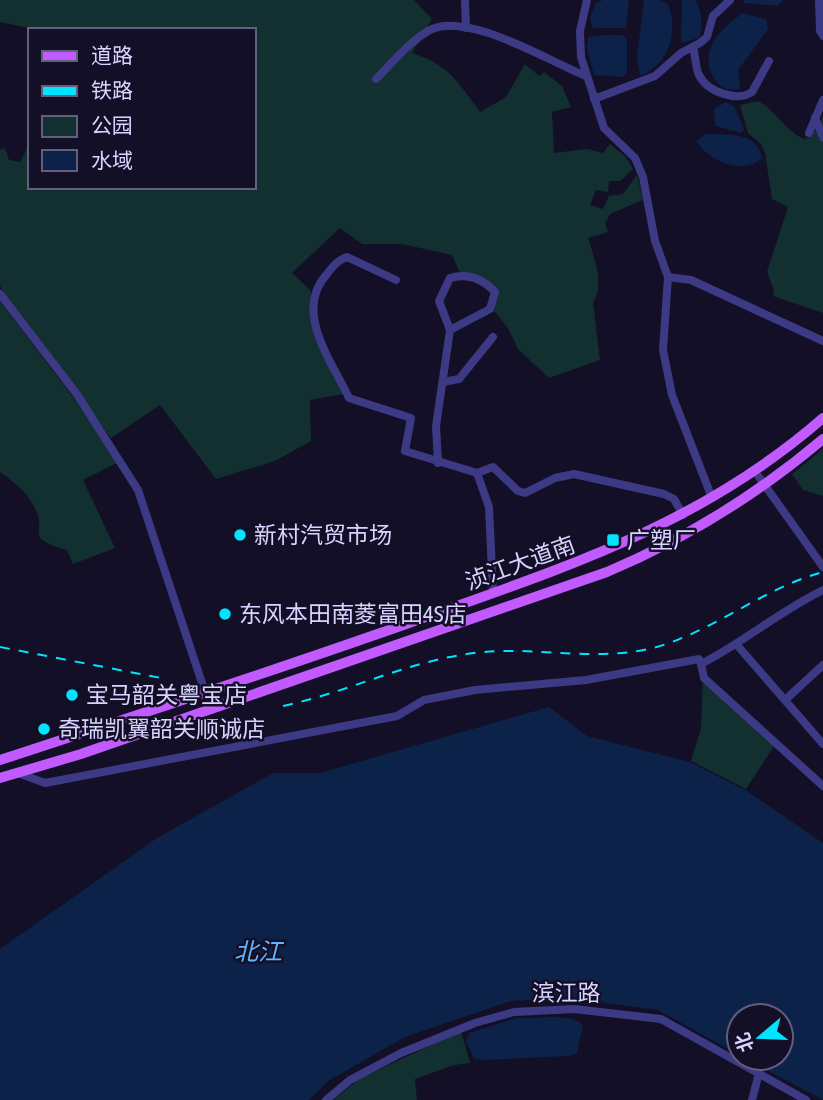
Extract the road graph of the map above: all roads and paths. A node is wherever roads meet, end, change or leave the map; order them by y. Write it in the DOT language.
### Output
graph roads {
  1 [pos="465,0"];
  2 [pos="587,0"];
  3 [pos="730,0"];
  4 [pos="819,0"];
  5 [pos="466,28"];
  6 [pos="823,36"];
  7 [pos="693,48"];
  8 [pos="769,61"];
  9 [pos="586,76"];
  10 [pos="376,79"];
  11 [pos="594,99"];
  12 [pos="823,100"];
  13 [pos="815,118"];
  14 [pos="808,133"];
  15 [pos="823,137"];
  16 [pos="668,278"];
  17 [pos="396,280"];
  18 [pos="0,294"];
  19 [pos="450,330"];
  20 [pos="493,337"];
  21 [pos="823,341"];
  22 [pos="443,382"];
  23 [pos="823,418"];
  24 [pos="823,439"];
  25 [pos="438,463"];
  26 [pos="754,470"];
  27 [pos="477,473"];
  28 [pos="764,484"];
  29 [pos="712,498"];
  30 [pos="683,515"];
  31 [pos="823,567"];
  32 [pos="823,590"];
  33 [pos="494,593"];
  34 [pos="737,645"];
  35 [pos="701,664"];
  36 [pos="823,665"];
  37 [pos="205,692"];
  38 [pos="785,700"];
  39 [pos="211,709"];
  40 [pos="823,744"];
  41 [pos="12,757"];
  42 [pos="0,761"];
  43 [pos="18,773"];
  44 [pos="0,778"];
  45 [pos="823,786"];
  46 [pos="759,1073"];
  47 [pos="326,1100"];
  48 [pos="752,1100"];
  49 [pos="806,1100"];
  1 -- 5 [label="street"];
  2 -- 9 [label="street"];
  3 -- 7 [label="street"];
  4 -- 6 [label="street"];
  5 -- 9 [label="street"];
  5 -- 10 [label="street"];
  7 -- 8 [label="street"];
  7 -- 11 [label="street"];
  9 -- 11 [label="street"];
  11 -- 16 [label="street"];
  12 -- 13 [label="street"];
  13 -- 14 [label="street"];
  13 -- 15 [label="street"];
  16 -- 21 [label="street"];
  16 -- 29 [label="street"];
  17 -- 25 [label="street"];
  18 -- 37 [label="street"];
  19 -- 19 [label="street"];
  19 -- 22 [label="street"];
  20 -- 22 [label="street"];
  22 -- 25 [label="street"];
  23 -- 26 [label="main road, 浈江大道南"];
  24 -- 28 [label="main road, 浈江大道南"];
  25 -- 27 [label="street"];
  26 -- 28 [label="street"];
  26 -- 29 [label="main road, 浈江大道南"];
  27 -- 30 [label="street"];
  27 -- 33 [label="street"];
  28 -- 31 [label="street"];
  28 -- 39 [label="main road, 浈江大道南"];
  29 -- 30 [label="main road, 浈江大道南"];
  30 -- 33 [label="main road, 浈江大道南"];
  32 -- 34 [label="street"];
  33 -- 37 [label="main road, 浈江大道南"];
  34 -- 35 [label="street"];
  34 -- 38 [label="street"];
  35 -- 43 [label="street"];
  35 -- 45 [label="street"];
  36 -- 38 [label="street"];
  37 -- 39 [label="main road"];
  37 -- 41 [label="main road, 浈江大道南"];
  38 -- 40 [label="street"];
  39 -- 43 [label="main road, 浈江大道南"];
  41 -- 42 [label="main road, 浈江大道南"];
  41 -- 43 [label="main road"];
  43 -- 44 [label="main road, 浈江大道南"];
  46 -- 47 [label="street, 滨江路"];
  46 -- 48 [label="street"];
  46 -- 49 [label="street, 滨江路"];
}
